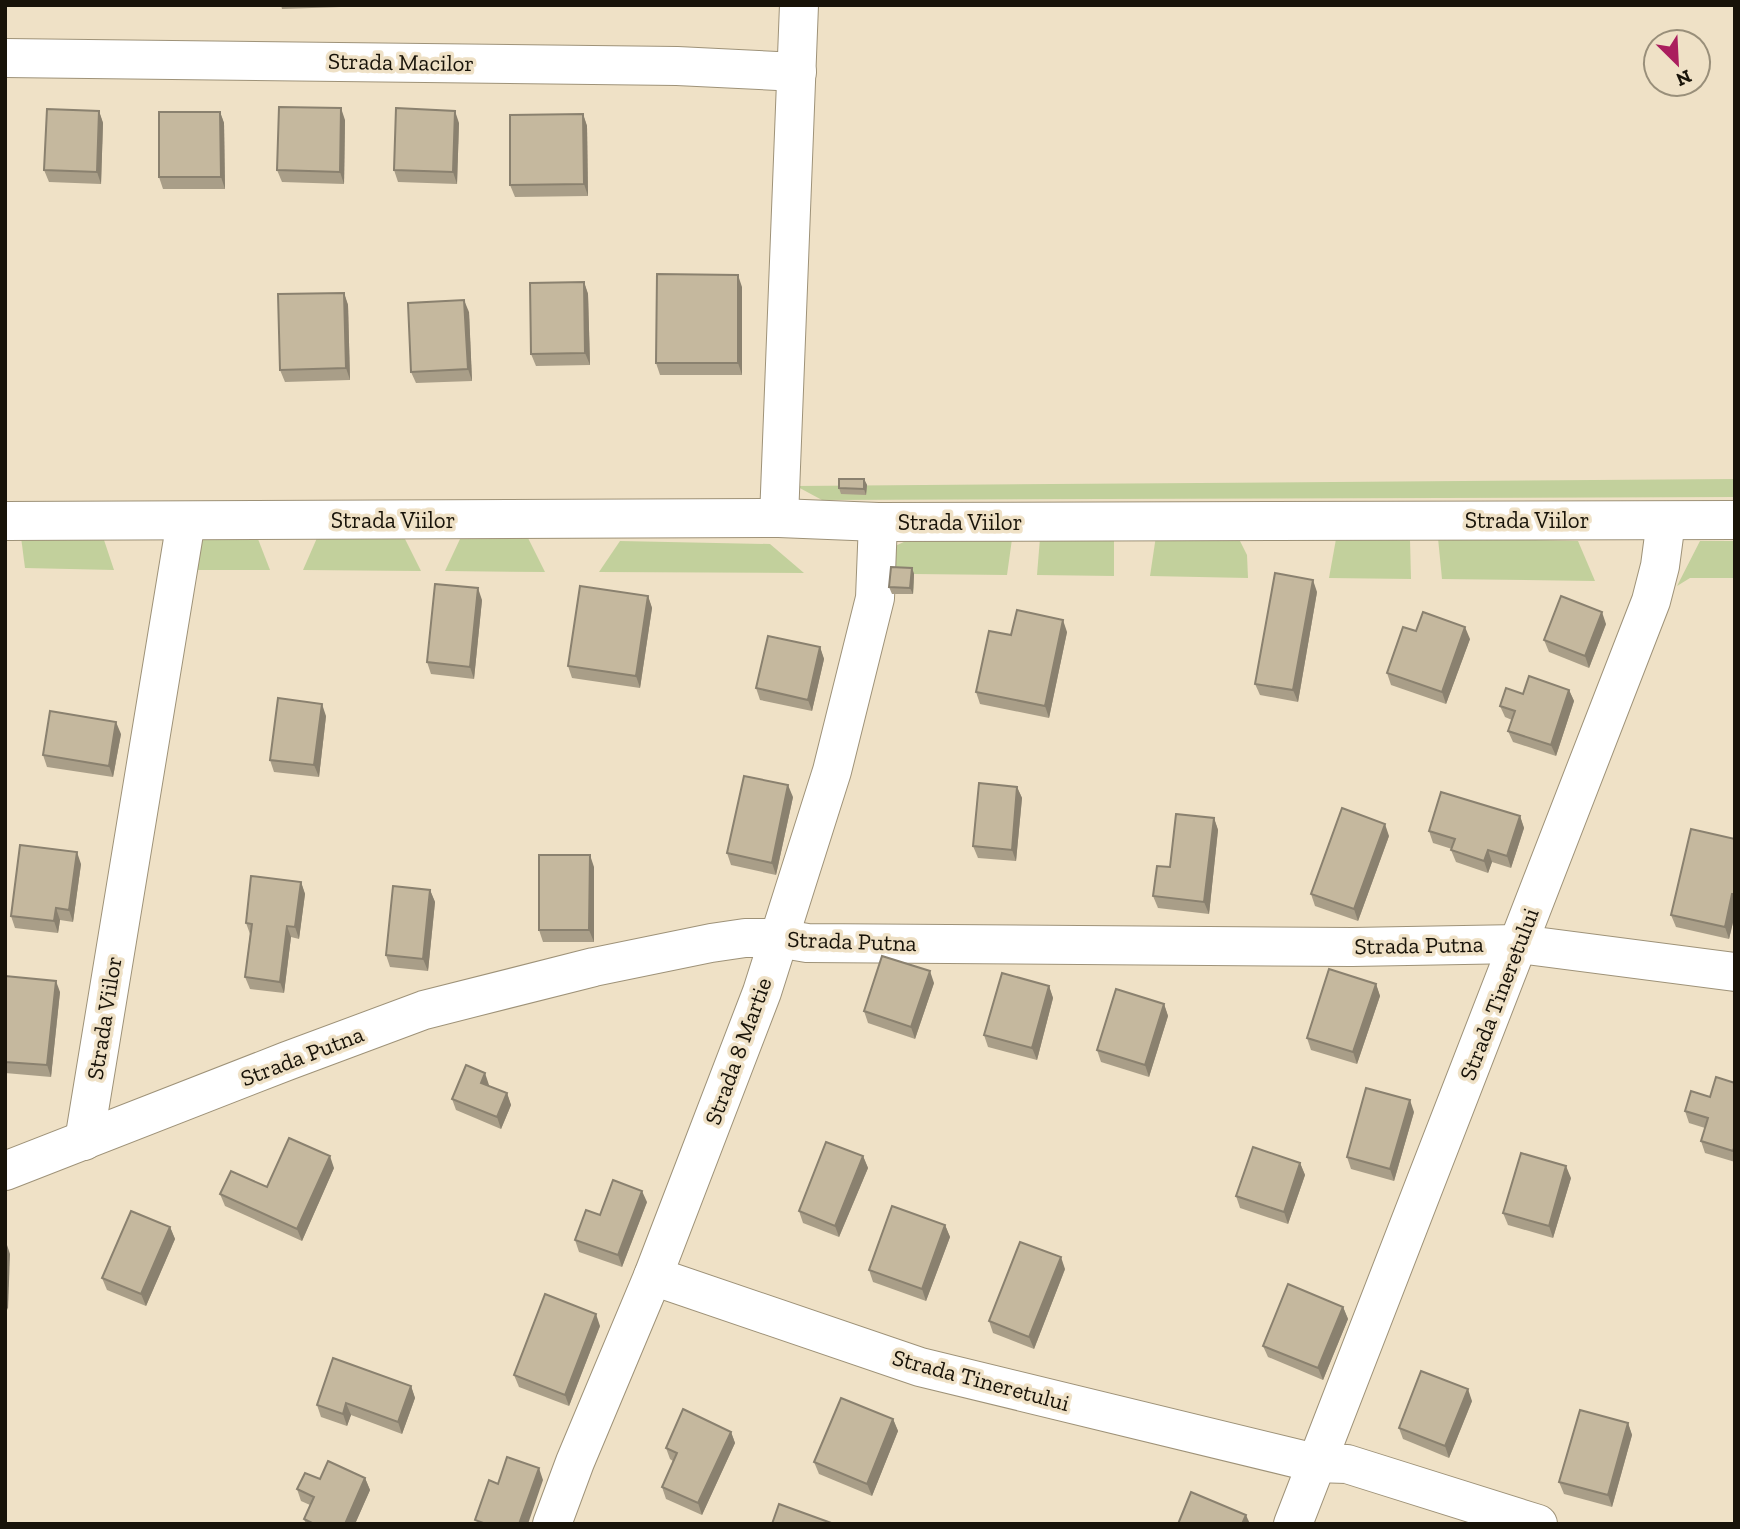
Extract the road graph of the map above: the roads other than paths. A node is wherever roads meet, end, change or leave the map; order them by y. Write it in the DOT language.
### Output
graph roads {
  1 [pos="799,5"];
  2 [pos="5,58"];
  3 [pos="797,72"];
  4 [pos="779,518"];
  5 [pos="1735,520"];
  6 [pos="186,521"];
  7 [pos="1666,521"];
  8 [pos="5,522"];
  9 [pos="878,522"];
  10 [pos="778,938"];
  11 [pos="1519,944"];
  12 [pos="1735,972"];
  13 [pos="84,1141"];
  14 [pos="5,1171"];
  15 [pos="653,1276"];
  16 [pos="1315,1463"];
  17 [pos="552,1524"];
  18 [pos="1293,1524"];
  19 [pos="1538,1524"];
  1 -- 3 [label="street"];
  2 -- 3 [label="street, Strada Macilor"];
  3 -- 4 [label="street"];
  4 -- 6 [label="street, Strada Viilor"];
  4 -- 9 [label="street, Strada Viilor"];
  5 -- 7 [label="street, Strada Viilor"];
  6 -- 8 [label="street, Strada Viilor"];
  6 -- 13 [label="street, Strada Viilor"];
  7 -- 9 [label="street, Strada Viilor"];
  7 -- 11 [label="street, Strada Tineretului"];
  9 -- 10 [label="street, Strada 8 Martie"];
  10 -- 11 [label="street, Strada Putna"];
  10 -- 13 [label="street, Strada Putna"];
  10 -- 15 [label="street, Strada 8 Martie"];
  11 -- 12 [label="street, Strada Putna"];
  11 -- 16 [label="street, Strada Tineretului"];
  13 -- 14 [label="street, Strada Putna"];
  15 -- 16 [label="street, Strada Tineretului"];
  15 -- 17 [label="street, Strada 8 Martie"];
  16 -- 18 [label="street, Strada Tineretului"];
  16 -- 19 [label="street, Strada Tineretului"];
}
